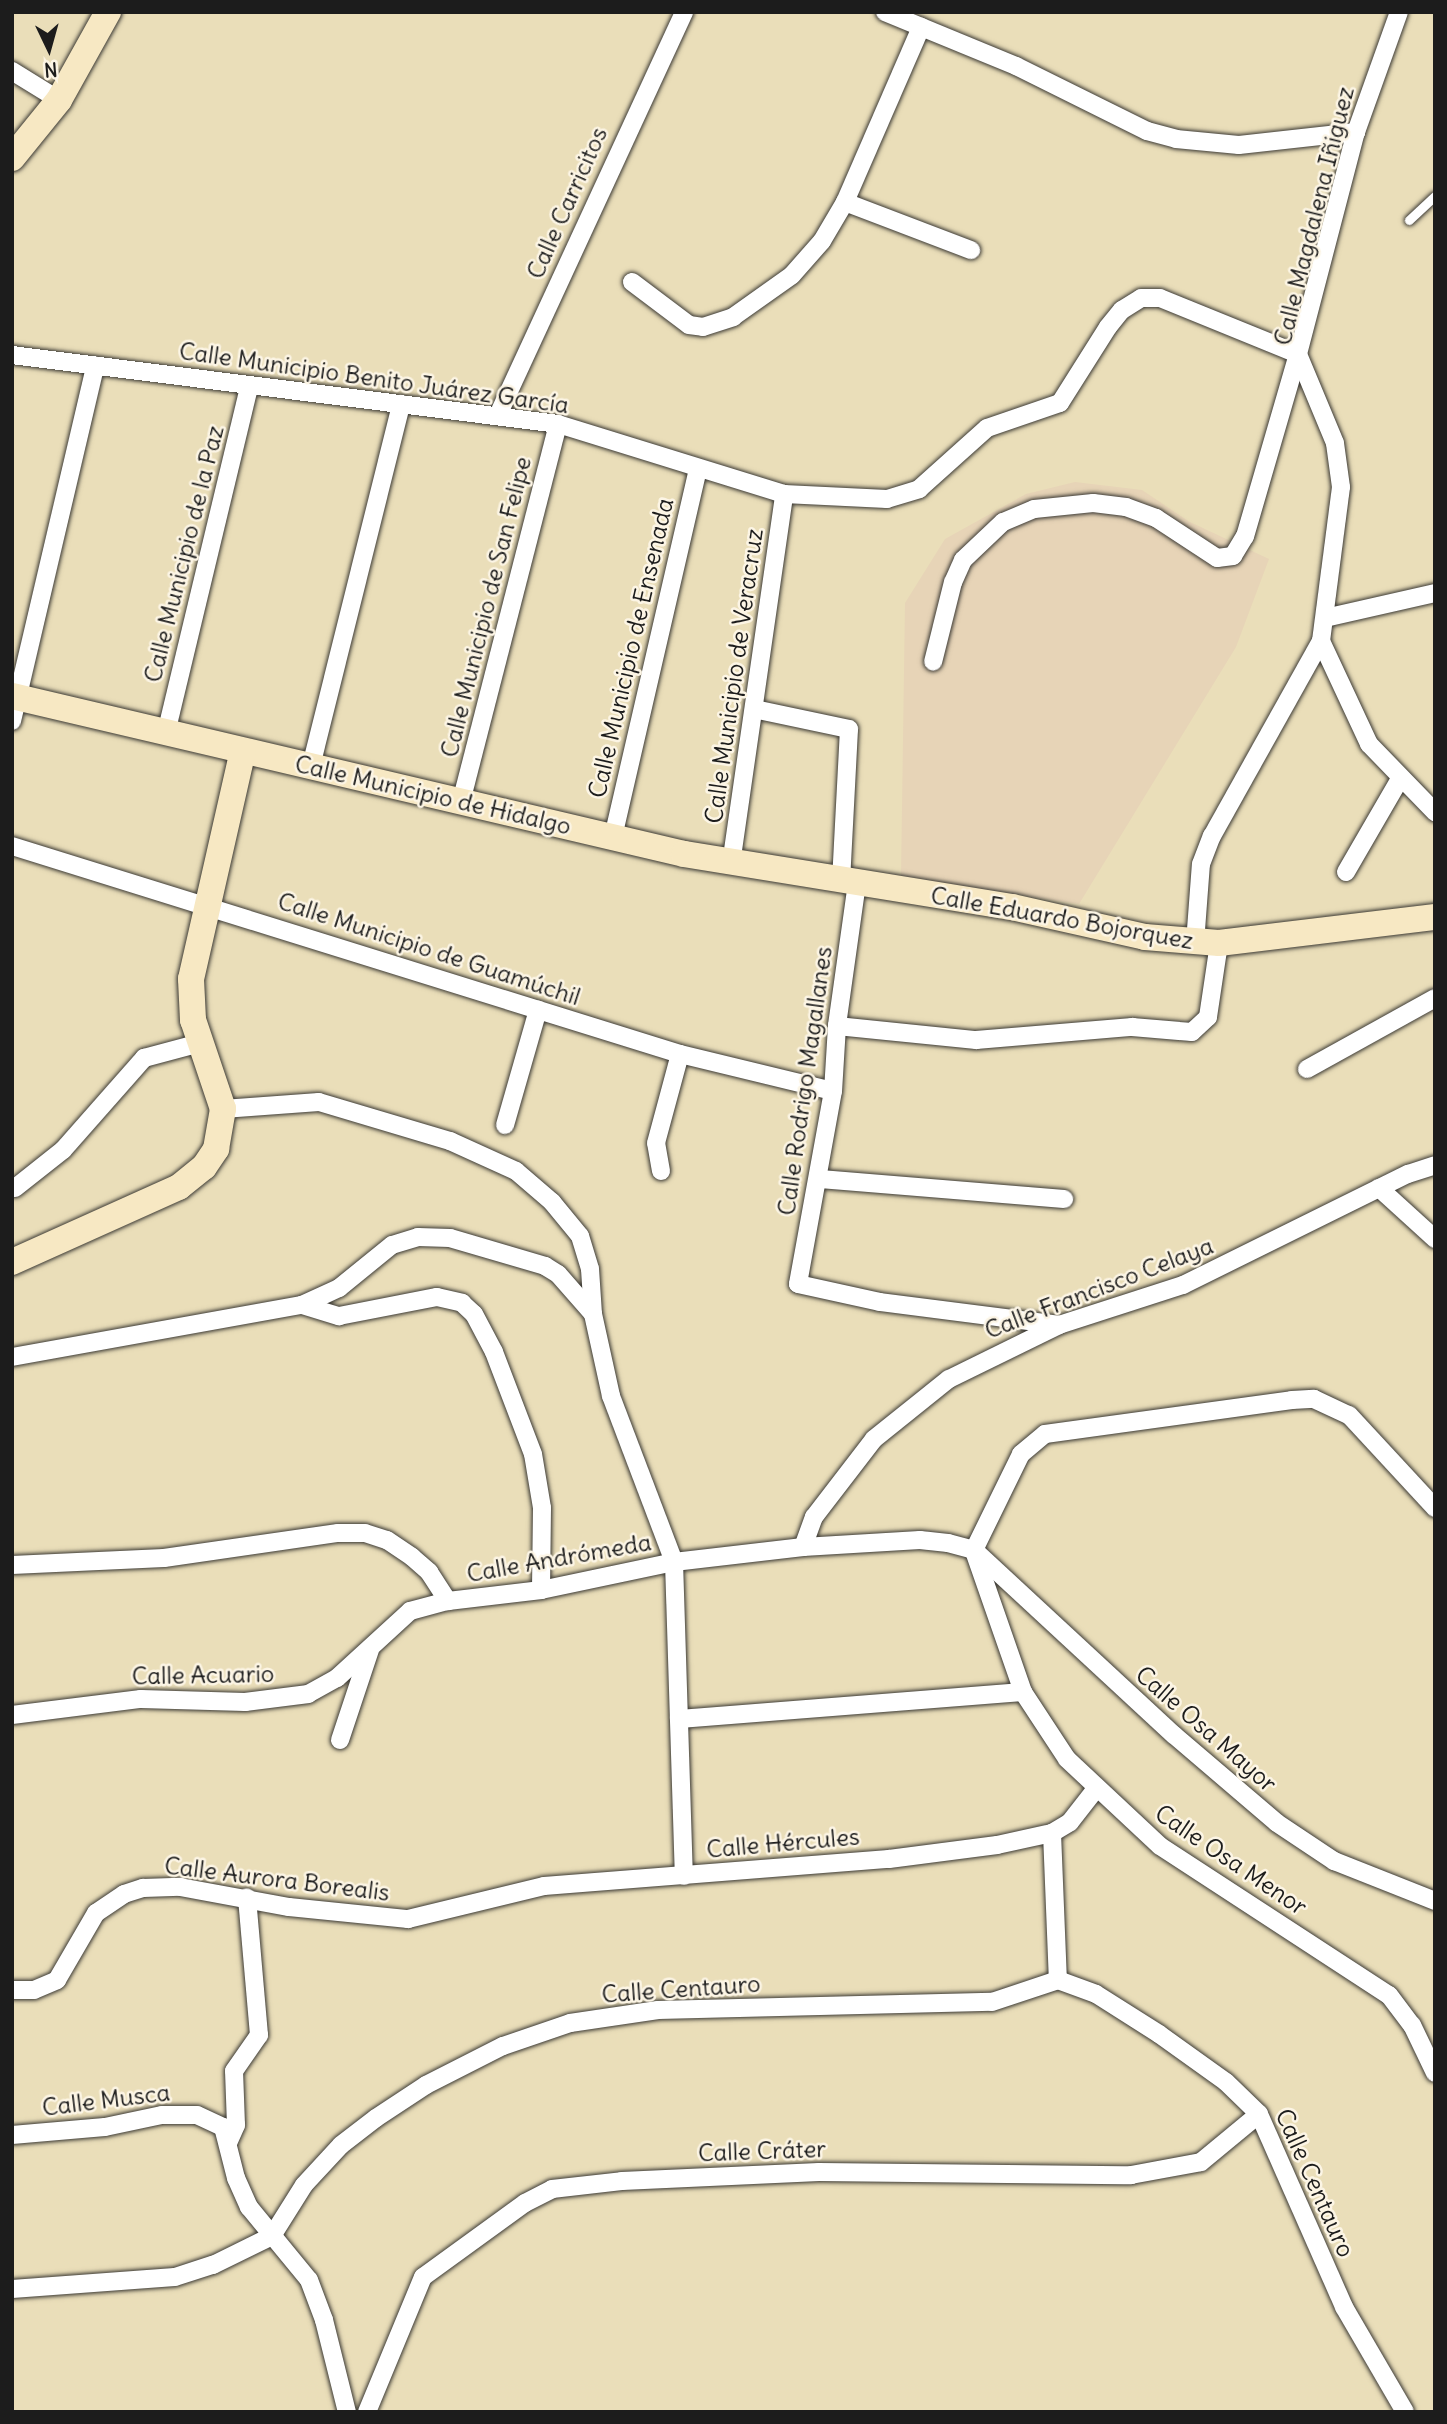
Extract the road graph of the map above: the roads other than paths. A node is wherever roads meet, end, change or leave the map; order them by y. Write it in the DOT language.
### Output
graph roads {
  1 [pos="108,12"];
  2 [pos="684,12"];
  3 [pos="885,12"];
  4 [pos="1399,12"];
  5 [pos="921,27"];
  6 [pos="12,71"];
  7 [pos="59,100"];
  8 [pos="1356,132"];
  9 [pos="12,159"];
  10 [pos="1435,196"];
  11 [pos="845,202"];
  12 [pos="1409,220"];
  13 [pos="971,250"];
  14 [pos="632,282"];
  15 [pos="1298,354"];
  16 [pos="12,355"];
  17 [pos="95,366"];
  18 [pos="249,386"];
  19 [pos="401,404"];
  20 [pos="498,415"];
  21 [pos="558,424"];
  22 [pos="698,470"];
  23 [pos="784,494"];
  24 [pos="1435,593"];
  25 [pos="1325,618"];
  26 [pos="1321,642"];
  27 [pos="933,662"];
  28 [pos="14,704"];
  29 [pos="754,709"];
  30 [pos="166,733"];
  31 [pos="243,751"];
  32 [pos="311,766"];
  33 [pos="1400,779"];
  34 [pos="461,802"];
  35 [pos="1435,812"];
  36 [pos="613,837"];
  37 [pos="12,846"];
  38 [pos="732,864"];
  39 [pos="1346,872"];
  40 [pos="849,882"];
  41 [pos="208,904"];
  42 [pos="1435,917"];
  43 [pos="1207,943"];
  44 [pos="1435,998"];
  45 [pos="538,1010"];
  46 [pos="837,1026"];
  47 [pos="200,1043"];
  48 [pos="680,1054"];
  49 [pos="1307,1069"];
  50 [pos="833,1091"];
  51 [pos="223,1109"];
  52 [pos="505,1125"];
  53 [pos="1435,1165"];
  54 [pos="661,1171"];
  55 [pos="820,1179"];
  56 [pos="15,1188"];
  57 [pos="1379,1188"];
  58 [pos="1063,1199"];
  59 [pos="1435,1239"];
  60 [pos="12,1262"];
  61 [pos="302,1306"];
  62 [pos="593,1314"];
  63 [pos="1059,1325"];
  64 [pos="12,1357"];
  65 [pos="1435,1508"];
  66 [pos="803,1547"];
  67 [pos="974,1550"];
  68 [pos="674,1562"];
  69 [pos="12,1566"];
  70 [pos="541,1590"];
  71 [pos="448,1601"];
  72 [pos="371,1647"];
  73 [pos="1023,1692"];
  74 [pos="12,1715"];
  75 [pos="679,1719"];
  76 [pos="340,1740"];
  77 [pos="1095,1790"];
  78 [pos="1052,1833"];
  79 [pos="684,1876"];
  80 [pos="247,1898"];
  81 [pos="1435,1901"];
  82 [pos="456,1908"];
  83 [pos="1058,1980"];
  84 [pos="12,1990"];
  85 [pos="1435,2073"];
  86 [pos="1259,2114"];
  87 [pos="12,2135"];
  88 [pos="228,2143"];
  89 [pos="272,2236"];
  90 [pos="12,2290"];
  91 [pos="347,2412"];
  92 [pos="367,2412"];
  93 [pos="1405,2412"];
  1 -- 7 [label="street"];
  2 -- 20 [label="street, Calle Carricitos"];
  3 -- 5 [label="street"];
  4 -- 8 [label="street, Calle Magdalena Iñiguez"];
  5 -- 8 [label="street"];
  5 -- 11 [label="street"];
  6 -- 7 [label="street"];
  7 -- 9 [label="street"];
  8 -- 15 [label="street, Calle Magdalena Iñiguez"];
  10 -- 12 [label="lane"];
  11 -- 13 [label="street"];
  11 -- 14 [label="street"];
  15 -- 23 [label="street, Calle Municipio Benito Juárez García"];
  15 -- 25 [label="street, Calle Magdalena Iñiguez"];
  15 -- 27 [label="street"];
  16 -- 17 [label="street, Calle Municipio Benito Juárez García"];
  17 -- 18 [label="street, Calle Municipio Benito Juárez García"];
  17 -- 28 [label="street"];
  18 -- 19 [label="street, Calle Municipio Benito Juárez García"];
  18 -- 30 [label="street, Calle Municipio de la Paz"];
  19 -- 20 [label="street, Calle Municipio Benito Juárez García"];
  19 -- 32 [label="street"];
  20 -- 21 [label="street, Calle Municipio Benito Juárez García"];
  21 -- 22 [label="street, Calle Municipio Benito Juárez García"];
  21 -- 34 [label="street, Calle Municipio de San Felipe"];
  22 -- 23 [label="street, Calle Municipio Benito Juárez García"];
  22 -- 36 [label="street, Calle Municipio de Ensenada"];
  23 -- 29 [label="street, Calle Municipio de Veracruz"];
  24 -- 25 [label="street"];
  25 -- 26 [label="street, Calle Magdalena Iñiguez"];
  26 -- 33 [label="street"];
  26 -- 43 [label="street, Calle Magdalena Iñiguez"];
  28 -- 30 [label="street, Calle Municipio de Hidalgo"];
  29 -- 38 [label="street, Calle Municipio de Veracruz"];
  29 -- 40 [label="street, Calle Rodrigo Magallanes"];
  30 -- 31 [label="street, Calle Municipio de Hidalgo"];
  31 -- 32 [label="street, Calle Municipio de Hidalgo"];
  31 -- 41 [label="street"];
  32 -- 34 [label="street, Calle Municipio de Hidalgo"];
  33 -- 35 [label="street"];
  33 -- 39 [label="street"];
  34 -- 36 [label="street, Calle Municipio de Hidalgo"];
  36 -- 38 [label="street, Calle Municipio de Hidalgo"];
  37 -- 41 [label="street, Calle Municipio de Guamúchil"];
  38 -- 40 [label="street, Calle Municipio de Hidalgo"];
  40 -- 43 [label="street, Calle Eduardo Bojorquez"];
  40 -- 46 [label="street, Calle Rodrigo Magallanes"];
  41 -- 45 [label="street, Calle Municipio de Guamúchil"];
  41 -- 47 [label="street"];
  42 -- 43 [label="street, Calle Eduardo Bojorquez"];
  43 -- 46 [label="street, Calle Magdalena Iñiguez"];
  44 -- 49 [label="street"];
  45 -- 48 [label="street, Calle Municipio de Guamúchil"];
  45 -- 52 [label="street"];
  46 -- 50 [label="street, Calle Rodrigo Magallanes"];
  47 -- 51 [label="street"];
  47 -- 56 [label="street"];
  48 -- 50 [label="street, Calle Municipio de Guamúchil"];
  48 -- 54 [label="street"];
  50 -- 55 [label="street, Calle Rodrigo Magallanes"];
  51 -- 60 [label="street"];
  51 -- 62 [label="street"];
  53 -- 57 [label="street, Calle Francisco Celaya"];
  55 -- 58 [label="street"];
  55 -- 63 [label="street, Calle Rodrigo Magallanes"];
  57 -- 59 [label="street"];
  57 -- 63 [label="street, Calle Francisco Celaya"];
  61 -- 62 [label="street"];
  61 -- 64 [label="street"];
  61 -- 70 [label="street"];
  62 -- 68 [label="street"];
  63 -- 66 [label="street, Calle Francisco Celaya"];
  65 -- 67 [label="street"];
  66 -- 67 [label="street, Calle Andrómeda"];
  66 -- 68 [label="street, Calle Andrómeda"];
  67 -- 73 [label="street, Calle Osa Menor"];
  67 -- 81 [label="street, Calle Osa Mayor"];
  68 -- 70 [label="street, Calle Andrómeda"];
  68 -- 75 [label="street"];
  69 -- 71 [label="street, Calle Andrómeda"];
  70 -- 71 [label="street, Calle Andrómeda"];
  71 -- 72 [label="street, Calle Acuario"];
  72 -- 74 [label="street, Calle Acuario"];
  72 -- 76 [label="street"];
  73 -- 75 [label="street"];
  73 -- 77 [label="street, Calle Osa Menor"];
  75 -- 79 [label="street"];
  77 -- 78 [label="street"];
  77 -- 85 [label="street, Calle Osa Menor"];
  78 -- 79 [label="street, Calle Hércules"];
  78 -- 83 [label="street"];
  79 -- 82 [label="street, Calle Hércules"];
  80 -- 82 [label="street, Calle Aurora Borealis"];
  80 -- 84 [label="street, Calle Aurora Borealis"];
  80 -- 88 [label="street"];
  83 -- 86 [label="street, Calle Centauro"];
  83 -- 89 [label="street, Calle Centauro"];
  86 -- 92 [label="street, Calle Cráter"];
  86 -- 93 [label="street, Calle Centauro"];
  87 -- 88 [label="street, Calle Musca"];
  88 -- 89 [label="street, Calle Musca"];
  89 -- 90 [label="street"];
  89 -- 91 [label="street, Calle Musca"];
}
